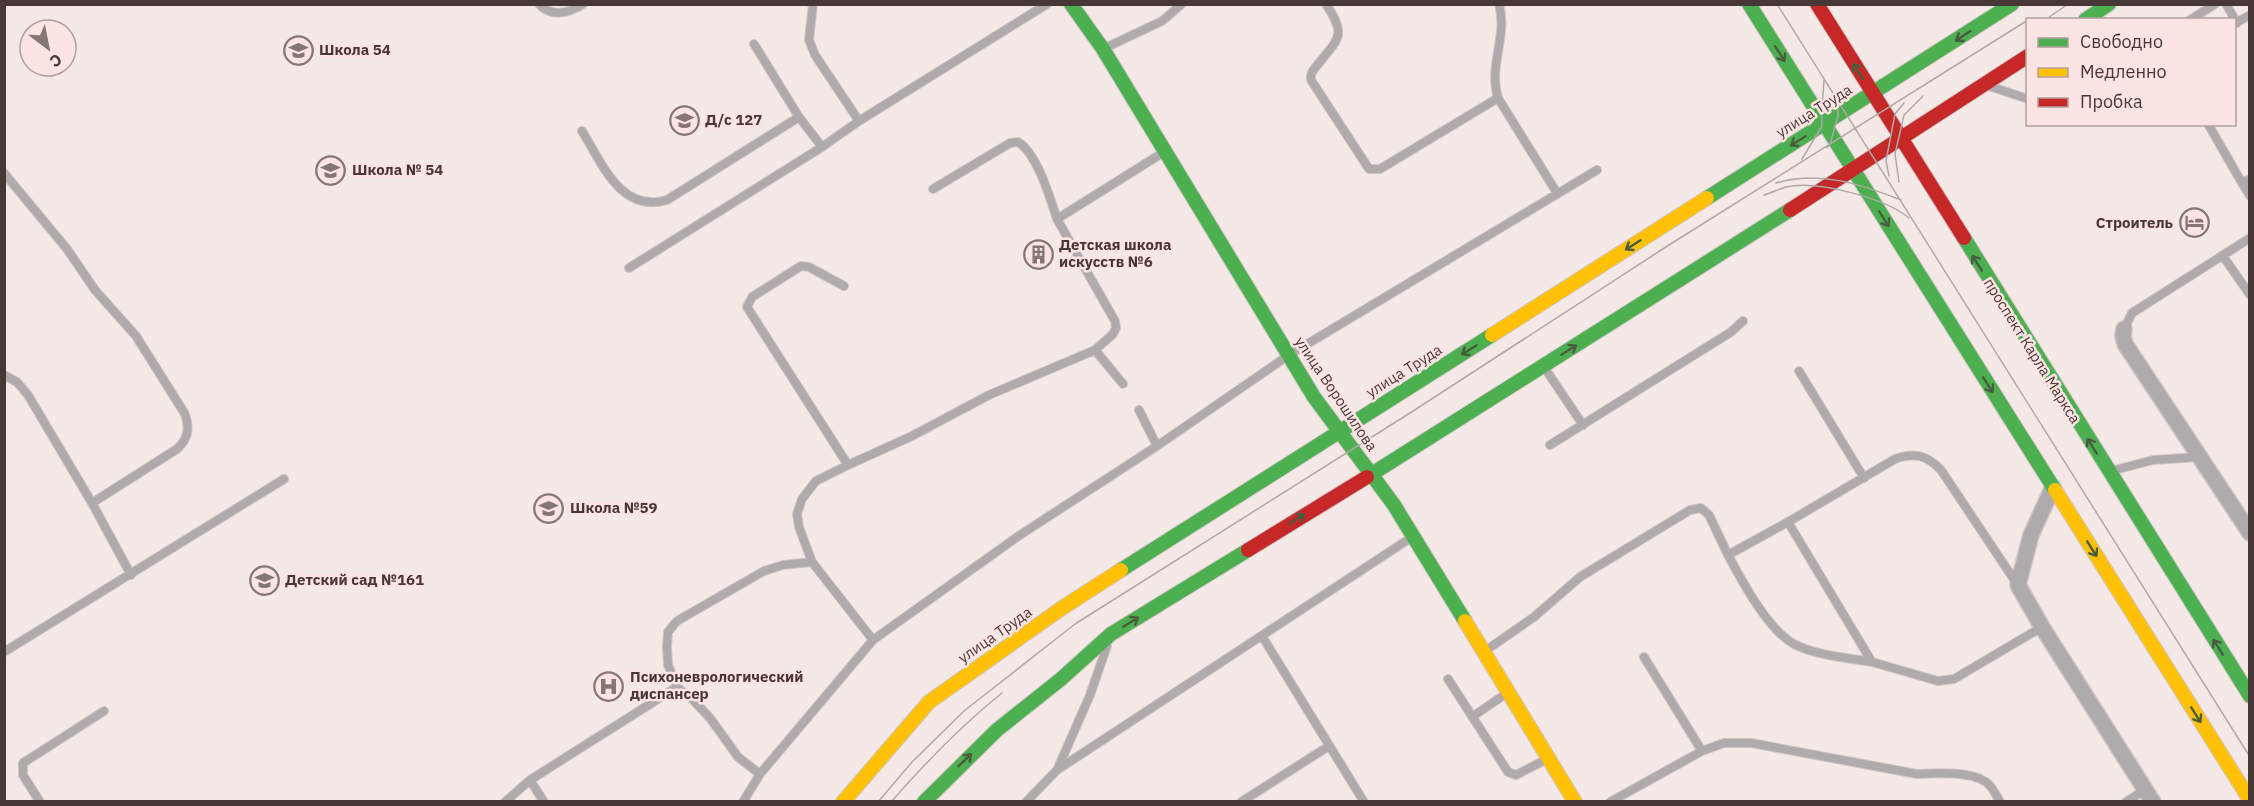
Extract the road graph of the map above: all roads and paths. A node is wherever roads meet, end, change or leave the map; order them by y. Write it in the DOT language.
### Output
graph roads {
  1 [pos="539,4"];
  2 [pos="583,4"];
  3 [pos="813,4"];
  4 [pos="1047,4"];
  5 [pos="1071,4"];
  6 [pos="1182,4"];
  7 [pos="1326,4"];
  8 [pos="1499,4"];
  9 [pos="1749,4"];
  10 [pos="1817,4"];
  11 [pos="2012,4"];
  12 [pos="2109,4"];
  13 [pos="2215,4"];
  14 [pos="2226,4"];
  15 [pos="2250,15"];
  16 [pos="2088,18"];
  17 [pos="2193,18"];
  18 [pos="2233,18"];
  19 [pos="2236,23"];
  20 [pos="754,44"];
  21 [pos="1102,49"];
  22 [pos="2026,57"];
  23 [pos="1982,84"];
  24 [pos="1872,94"];
  25 [pos="1498,98"];
  26 [pos="2026,98"];
  27 [pos="799,117"];
  28 [pos="859,121"];
  29 [pos="1824,124"];
  30 [pos="2209,126"];
  31 [pos="582,131"];
  32 [pos="1900,138"];
  33 [pos="822,147"];
  34 [pos="1165,151"];
  35 [pos="1598,170"];
  36 [pos="1854,170"];
  37 [pos="4,173"];
  38 [pos="2246,181"];
  39 [pos="933,189"];
  40 [pos="1557,193"];
  41 [pos="2250,196"];
  42 [pos="1057,219"];
  43 [pos="2250,238"];
  44 [pos="2223,256"];
  45 [pos="629,268"];
  46 [pos="844,286"];
  47 [pos="2250,295"];
  48 [pos="1743,321"];
  49 [pos="2124,329"];
  50 [pos="1095,350"];
  51 [pos="1289,355"];
  52 [pos="1544,366"];
  53 [pos="1799,372"];
  54 [pos="4,375"];
  55 [pos="1123,384"];
  56 [pos="1139,410"];
  57 [pos="1583,425"];
  58 [pos="1340,431"];
  59 [pos="1157,446"];
  60 [pos="1550,446"];
  61 [pos="2201,457"];
  62 [pos="848,465"];
  63 [pos="2109,472"];
  64 [pos="1372,474"];
  65 [pos="1864,478"];
  66 [pos="284,479"];
  67 [pos="2053,487"];
  68 [pos="92,503"];
  69 [pos="1788,522"];
  70 [pos="2250,533"];
  71 [pos="1414,537"];
  72 [pos="1728,555"];
  73 [pos="812,562"];
  74 [pos="131,575"];
  75 [pos="2018,585"];
  76 [pos="2042,627"];
  77 [pos="1111,634"];
  78 [pos="1262,636"];
  79 [pos="873,640"];
  80 [pos="1484,651"];
  81 [pos="4,652"];
  82 [pos="1644,657"];
  83 [pos="1872,662"];
  84 [pos="1448,679"];
  85 [pos="677,687"];
  86 [pos="1509,692"];
  87 [pos="2250,696"];
  88 [pos="104,711"];
  89 [pos="1472,717"];
  90 [pos="1329,746"];
  91 [pos="1702,751"];
  92 [pos="1549,758"];
  93 [pos="1057,770"];
  94 [pos="760,774"];
  95 [pos="530,780"];
  96 [pos="2150,795"];
  97 [pos="2250,800"];
  98 [pos="40,801"];
  99 [pos="505,801"];
  100 [pos="544,801"];
  101 [pos="743,801"];
  102 [pos="843,801"];
  103 [pos="924,801"];
  104 [pos="1026,801"];
  105 [pos="1242,801"];
  106 [pos="1364,801"];
  107 [pos="1575,801"];
  108 [pos="1610,801"];
  109 [pos="2000,801"];
  110 [pos="2126,801"];
  1 -- 2 [label="lane"];
  3 -- 28 [label="lane"];
  4 -- 28 [label="lane"];
  5 -- 21 [label="main road, улица Ворошилова"];
  6 -- 21 [label="lane"];
  7 -- 25 [label="lane"];
  8 -- 25 [label="lane"];
  9 -- 29 [label="main road, one-way"];
  24 -- 10 [label="main road, проспект Карла Маркса, one-way"];
  11 -- 24 [label="main road, улица Труда, one-way"];
  12 -- 16 [label="main road"];
  13 -- 17 [label="lane"];
  14 -- 18 [label="lane"];
  15 -- 19 [label="lane"];
  20 -- 27 [label="lane"];
  21 -- 34 [label="main road, улица Ворошилова"];
  22 -- 23 [label="main road"];
  23 -- 26 [label="lane"];
  23 -- 32 [label="main road"];
  24 -- 29 [label="main road, улица Труда"];
  24 -- 32 [label="main road, проспект Карла Маркса"];
  25 -- 40 [label="lane"];
  27 -- 31 [label="lane"];
  27 -- 33 [label="lane"];
  28 -- 33 [label="lane"];
  29 -- 36 [label="main road"];
  29 -- 58 [label="main road, улица Труда, one-way"];
  30 -- 38 [label="lane"];
  32 -- 36 [label="main road"];
  63 -- 32 [label="main road, проспект Карла Маркса, one-way"];
  33 -- 45 [label="lane"];
  34 -- 42 [label="lane"];
  34 -- 51 [label="main road, улица Ворошилова"];
  35 -- 40 [label="lane"];
  52 -- 36 [label="main road, one-way"];
  36 -- 67 [label="main road, one-way"];
  37 -- 68 [label="lane"];
  38 -- 41 [label="lane"];
  39 -- 42 [label="lane"];
  40 -- 51 [label="lane"];
  42 -- 50 [label="lane"];
  43 -- 44 [label="lane"];
  44 -- 47 [label="lane"];
  44 -- 49 [label="lane"];
  46 -- 62 [label="lane"];
  48 -- 57 [label="lane"];
  49 -- 61 [label="street"];
  50 -- 55 [label="lane"];
  50 -- 62 [label="lane"];
  51 -- 58 [label="main road, улица Ворошилова"];
  51 -- 59 [label="lane"];
  52 -- 57 [label="lane"];
  52 -- 64 [label="main road"];
  53 -- 65 [label="lane"];
  54 -- 68 [label="lane"];
  56 -- 59 [label="lane"];
  57 -- 60 [label="lane"];
  58 -- 64 [label="main road, улица Ворошилова"];
  58 -- 102 [label="main road, улица Труда"];
  59 -- 79 [label="lane"];
  61 -- 63 [label="lane"];
  61 -- 70 [label="street"];
  62 -- 73 [label="lane"];
  87 -- 63 [label="main road, проспект Карла Маркса, one-way"];
  64 -- 71 [label="main road, улица Ворошилова"];
  77 -- 64 [label="main road, one-way"];
  65 -- 69 [label="lane"];
  65 -- 75 [label="lane"];
  66 -- 74 [label="lane"];
  67 -- 75 [label="street"];
  67 -- 97 [label="main road, one-way"];
  68 -- 74 [label="lane"];
  69 -- 72 [label="lane"];
  69 -- 83 [label="lane"];
  71 -- 78 [label="lane"];
  71 -- 80 [label="main road, улица Ворошилова"];
  72 -- 80 [label="lane"];
  72 -- 83 [label="lane"];
  73 -- 79 [label="lane"];
  73 -- 85 [label="lane"];
  74 -- 81 [label="lane"];
  75 -- 76 [label="street"];
  76 -- 83 [label="lane"];
  76 -- 96 [label="street"];
  77 -- 93 [label="lane"];
  103 -- 77 [label="main road, one-way"];
  78 -- 90 [label="lane"];
  78 -- 93 [label="lane"];
  79 -- 94 [label="lane"];
  80 -- 86 [label="main road, улица Ворошилова"];
  82 -- 91 [label="lane"];
  84 -- 89 [label="lane"];
  85 -- 94 [label="lane"];
  85 -- 95 [label="lane"];
  86 -- 89 [label="lane"];
  86 -- 92 [label="main road, улица Ворошилова"];
  88 -- 98 [label="lane"];
  89 -- 92 [label="lane"];
  90 -- 105 [label="lane"];
  90 -- 106 [label="lane"];
  91 -- 108 [label="lane"];
  91 -- 109 [label="lane"];
  92 -- 107 [label="main road, улица Ворошилова"];
  93 -- 104 [label="lane"];
  94 -- 101 [label="lane"];
  95 -- 99 [label="lane"];
  95 -- 100 [label="lane"];
  96 -- 110 [label="lane"];
}
